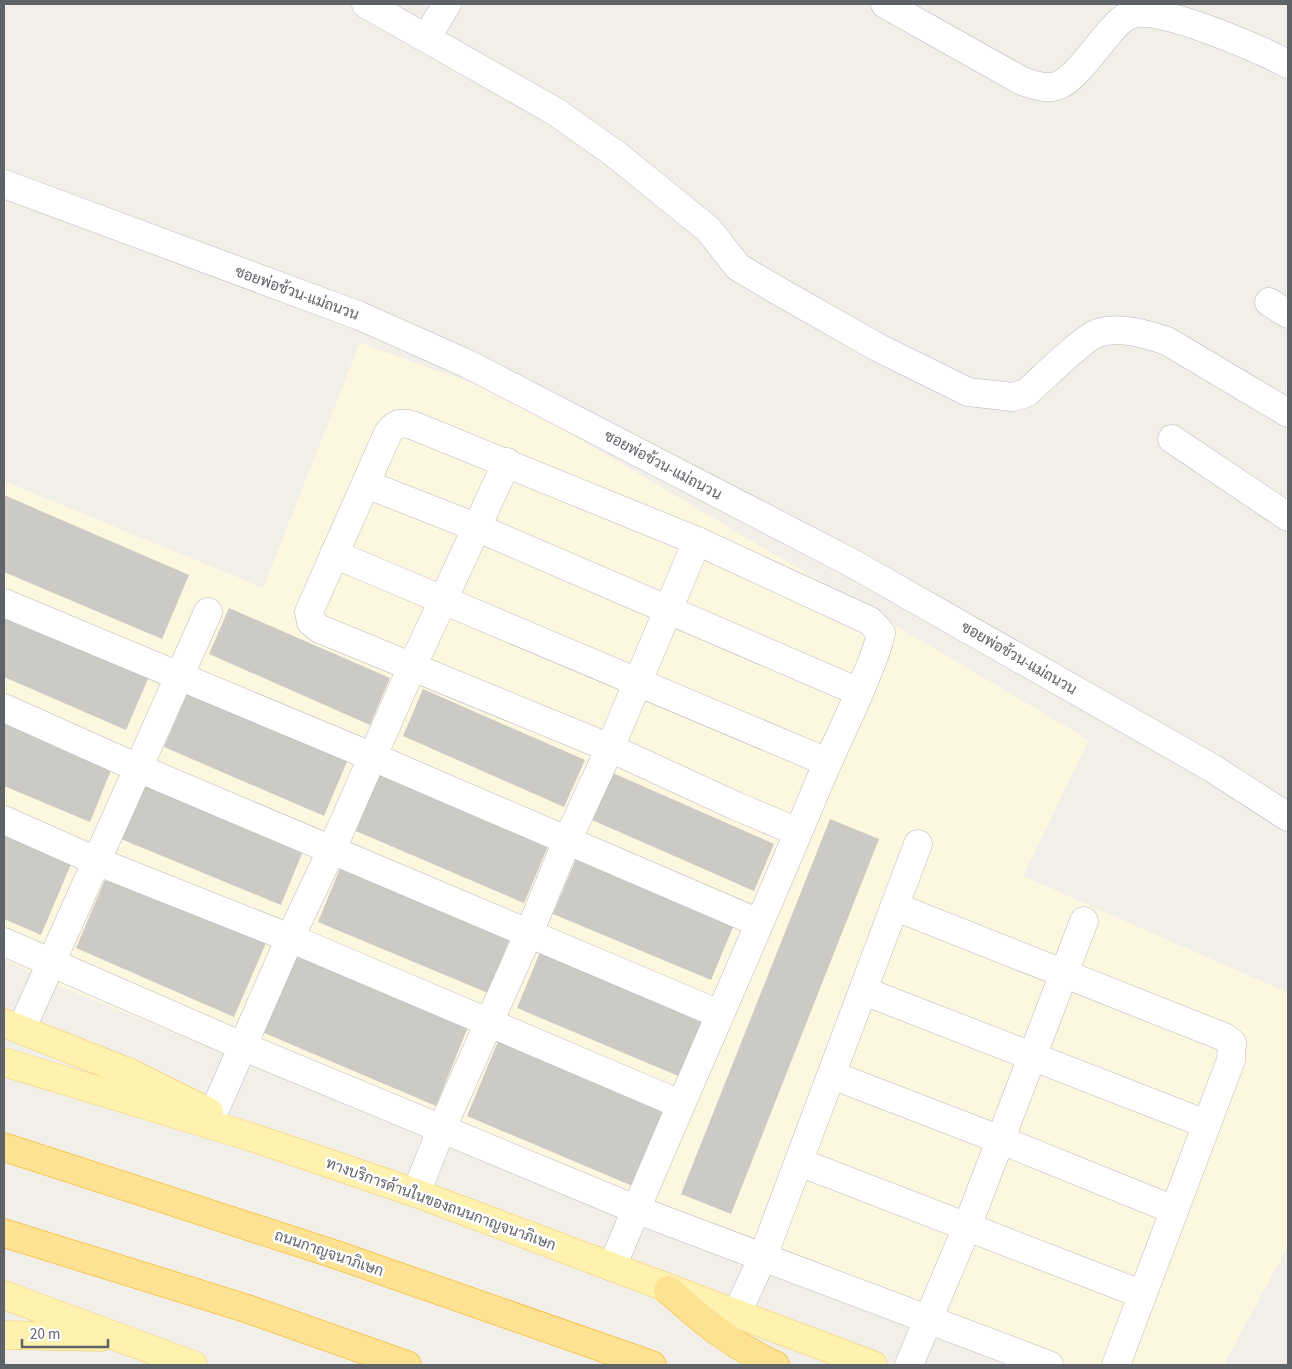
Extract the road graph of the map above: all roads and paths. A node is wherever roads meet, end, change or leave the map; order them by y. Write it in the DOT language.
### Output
graph roads {
  1 [pos="366,4"];
  2 [pos="447,4"];
  3 [pos="884,4"];
  4 [pos="427,37"];
  5 [pos="1288,64"];
  6 [pos="4,184"];
  7 [pos="1288,413"];
  8 [pos="1172,439"];
  9 [pos="507,462"];
  10 [pos="366,484"];
  11 [pos="1288,517"];
  12 [pos="478,528"];
  13 [pos="697,541"];
  14 [pos="334,554"];
  15 [pos="443,601"];
  16 [pos="4,603"];
  17 [pos="669,610"];
  18 [pos="208,612"];
  19 [pos="412,667"];
  20 [pos="180,675"];
  21 [pos="638,683"];
  22 [pos="859,692"];
  23 [pos="4,708"];
  24 [pos="610,748"];
  25 [pos="374,757"];
  26 [pos="827,762"];
  27 [pos="138,768"];
  28 [pos="1288,817"];
  29 [pos="4,820"];
  30 [pos="798,832"];
  31 [pos="567,841"];
  32 [pos="918,844"];
  33 [pos="332,849"];
  34 [pos="96,860"];
  35 [pos="896,907"];
  36 [pos="1084,921"];
  37 [pos="759,923"];
  38 [pos="529,933"];
  39 [pos="290,938"];
  40 [pos="4,942"];
  41 [pos="50,962"];
  42 [pos="1064,975"];
  43 [pos="864,991"];
  44 [pos="718,1014"];
  45 [pos="488,1024"];
  46 [pos="13,1027"];
  47 [pos="242,1046"];
  48 [pos="1033,1055"];
  49 [pos="4,1062"];
  50 [pos="832,1075"];
  51 [pos="680,1104"];
  52 [pos="213,1114"];
  53 [pos="1206,1124"];
  54 [pos="441,1130"];
  55 [pos="251,1137"];
  56 [pos="1001,1140"];
  57 [pos="4,1147"];
  58 [pos="799,1162"];
  59 [pos="416,1193"];
  60 [pos="635,1210"];
  61 [pos="1174,1210"];
  62 [pos="967,1227"];
  63 [pos="4,1234"];
  64 [pos="762,1259"];
  65 [pos="612,1267"];
  66 [pos="668,1290"];
  67 [pos="1141,1294"];
  68 [pos="4,1295"];
  69 [pos="736,1315"];
  70 [pos="929,1321"];
  71 [pos="4,1335"];
  72 [pos="120,1338"];
  73 [pos="193,1365"];
  74 [pos="406,1365"];
  75 [pos="652,1365"];
  76 [pos="775,1365"];
  77 [pos="873,1365"];
  78 [pos="909,1365"];
  79 [pos="1049,1365"];
  80 [pos="1116,1365"];
  1 -- 4 [label="street"];
  2 -- 4 [label="street"];
  3 -- 5 [label="street"];
  4 -- 7 [label="street"];
  6 -- 28 [label="street, ซอยพ่อช้วน-แม่ถนวน"];
  8 -- 11 [label="street"];
  9 -- 10 [label="street"];
  9 -- 12 [label="street"];
  9 -- 13 [label="street"];
  10 -- 12 [label="street"];
  10 -- 14 [label="street"];
  12 -- 15 [label="street"];
  12 -- 17 [label="street"];
  13 -- 17 [label="street"];
  13 -- 22 [label="street"];
  14 -- 15 [label="street"];
  14 -- 19 [label="street"];
  15 -- 19 [label="street"];
  15 -- 21 [label="street"];
  16 -- 20 [label="street"];
  17 -- 21 [label="street"];
  17 -- 22 [label="street"];
  18 -- 20 [label="street"];
  19 -- 24 [label="street"];
  19 -- 25 [label="street"];
  20 -- 25 [label="street"];
  20 -- 27 [label="street"];
  21 -- 24 [label="street"];
  21 -- 26 [label="street"];
  22 -- 26 [label="street"];
  23 -- 27 [label="street"];
  24 -- 30 [label="street"];
  24 -- 31 [label="street"];
  25 -- 31 [label="street"];
  25 -- 33 [label="street"];
  26 -- 30 [label="street"];
  27 -- 33 [label="street"];
  27 -- 34 [label="street"];
  29 -- 34 [label="street"];
  30 -- 37 [label="street"];
  31 -- 37 [label="street"];
  31 -- 38 [label="street"];
  32 -- 35 [label="street"];
  33 -- 38 [label="street"];
  33 -- 39 [label="street"];
  34 -- 39 [label="street"];
  34 -- 41 [label="street"];
  35 -- 42 [label="street"];
  35 -- 43 [label="street"];
  36 -- 42 [label="street"];
  37 -- 44 [label="street"];
  38 -- 44 [label="street"];
  38 -- 45 [label="street"];
  39 -- 45 [label="street"];
  39 -- 47 [label="street"];
  40 -- 41 [label="street"];
  41 -- 46 [label="street"];
  41 -- 47 [label="street"];
  42 -- 48 [label="street"];
  42 -- 53 [label="street"];
  43 -- 48 [label="street"];
  43 -- 50 [label="street"];
  44 -- 51 [label="street"];
  45 -- 51 [label="street"];
  45 -- 54 [label="street"];
  46 -- 52 [label="main road"];
  47 -- 52 [label="street"];
  47 -- 54 [label="street"];
  48 -- 53 [label="street"];
  48 -- 56 [label="street"];
  49 -- 55 [label="main road, ทางบริการด้านในของถนนกาญจนาภิเษก"];
  50 -- 56 [label="street"];
  50 -- 58 [label="street"];
  51 -- 60 [label="street"];
  52 -- 55 [label="main road"];
  53 -- 61 [label="street"];
  54 -- 59 [label="street"];
  54 -- 60 [label="street"];
  55 -- 59 [label="main road, ทางบริการด้านในของถนนกาญจนาภิเษก"];
  56 -- 61 [label="street"];
  56 -- 62 [label="street"];
  57 -- 75 [label="highway, ถนนกาญจนาภิเษก"];
  58 -- 62 [label="street"];
  58 -- 64 [label="street"];
  59 -- 65 [label="main road, ทางบริการด้านในของถนนกาญจนาภิเษก"];
  60 -- 64 [label="street"];
  60 -- 65 [label="street"];
  61 -- 67 [label="street"];
  62 -- 67 [label="street"];
  62 -- 70 [label="street"];
  63 -- 74 [label="highway"];
  64 -- 69 [label="street"];
  64 -- 70 [label="street"];
  65 -- 66 [label="main road, ทางบริการด้านในของถนนกาญจนาภิเษก"];
  66 -- 69 [label="main road, ทางบริการด้านในของถนนกาญจนาภิเษก"];
  66 -- 76 [label="highway"];
  67 -- 80 [label="street"];
  68 -- 72 [label="main road"];
  69 -- 77 [label="main road, ทางบริการด้านในของถนนกาญจนาภิเษก"];
  70 -- 78 [label="street"];
  70 -- 79 [label="street"];
  71 -- 72 [label="main road"];
  72 -- 73 [label="main road"];
}
